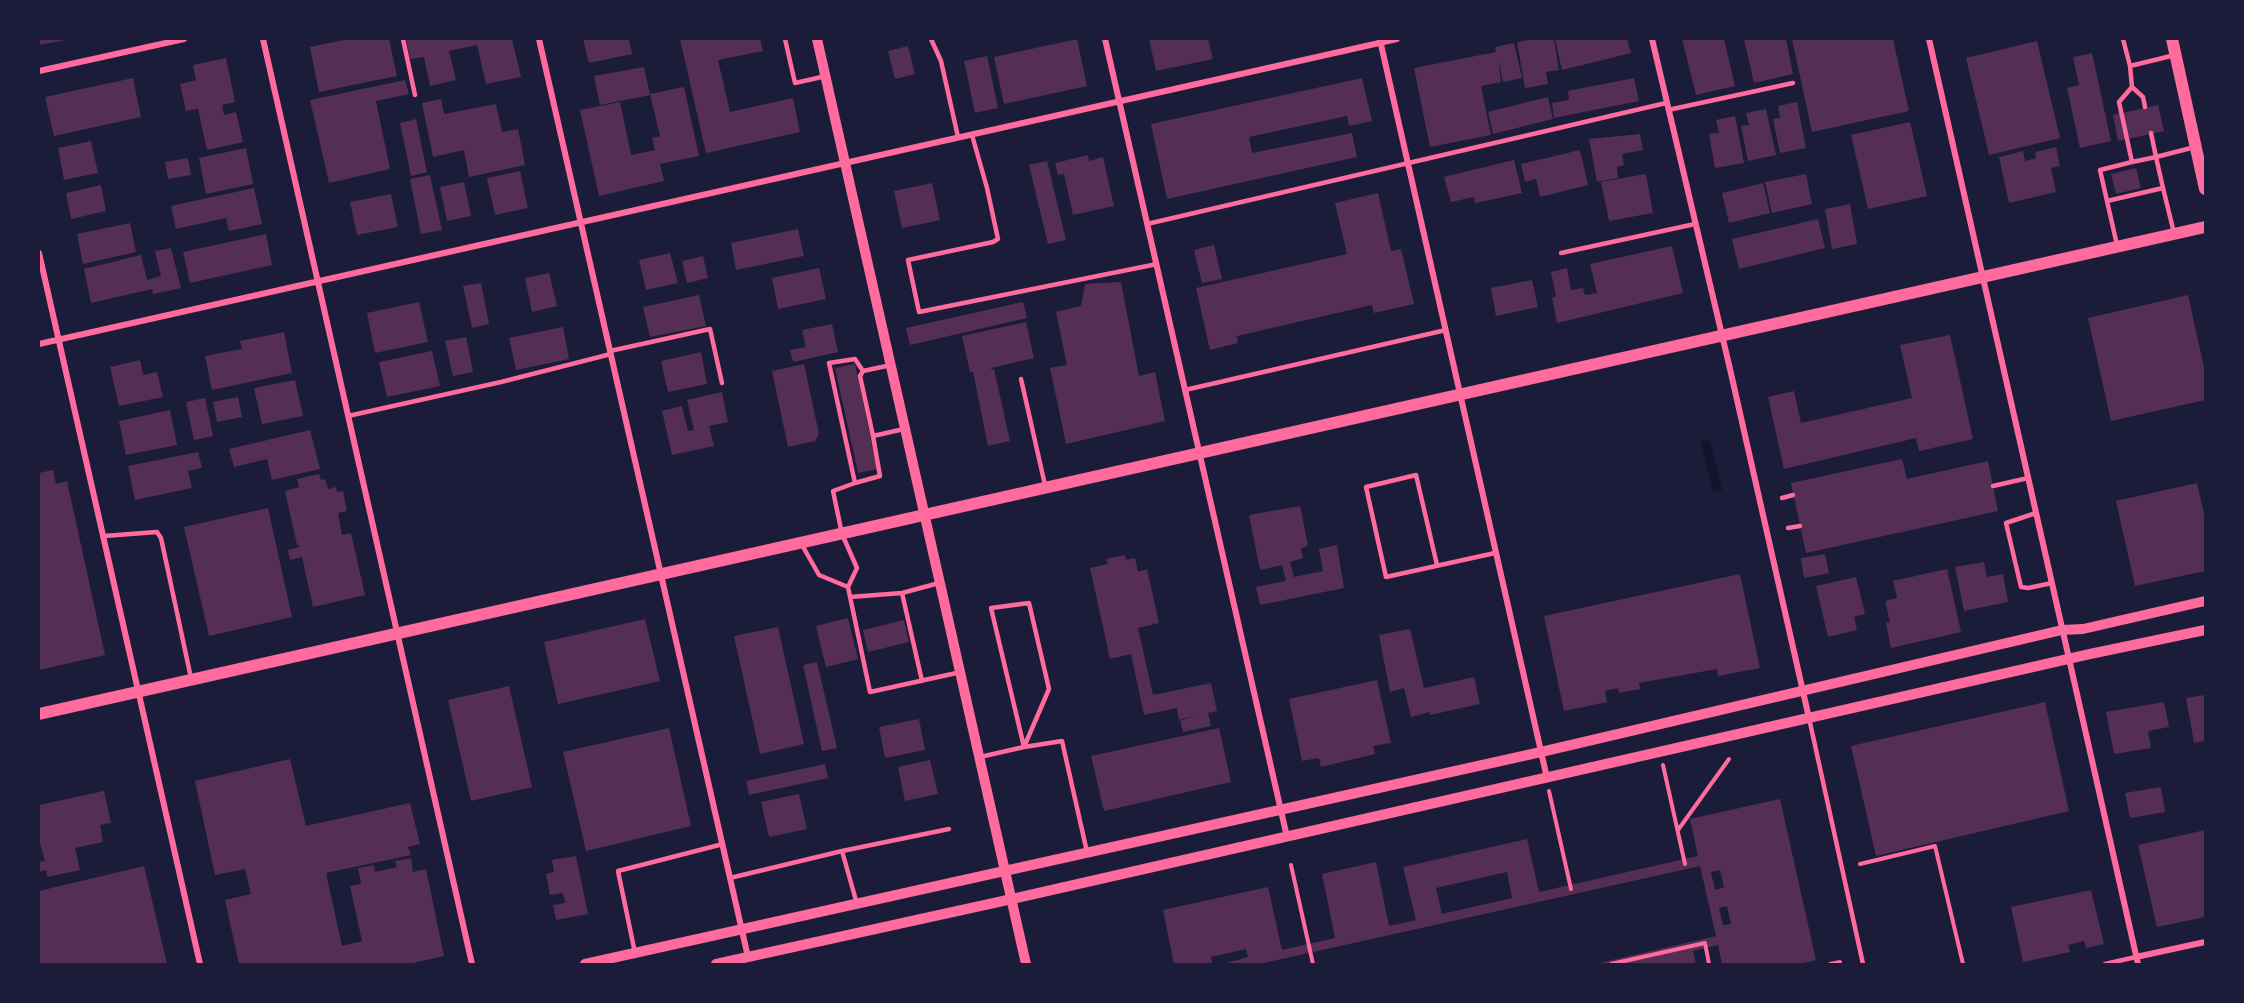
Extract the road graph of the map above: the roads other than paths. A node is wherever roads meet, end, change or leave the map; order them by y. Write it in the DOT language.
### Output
graph roads {
  1 [pos="184,39"];
  2 [pos="263,39"];
  3 [pos="403,39"];
  4 [pos="538,39"];
  5 [pos="785,39"];
  6 [pos="817,39"];
  7 [pos="932,39"];
  8 [pos="1106,39"];
  9 [pos="1397,39"];
  10 [pos="1652,39"];
  11 [pos="1929,39"];
  12 [pos="2123,39"];
  13 [pos="2172,39"];
  14 [pos="1380,41"];
  15 [pos="2175,55"];
  16 [pos="2130,66"];
  17 [pos="39,71"];
  18 [pos="826,76"];
  19 [pos="1793,83"];
  20 [pos="2132,87"];
  21 [pos="415,95"];
  22 [pos="1120,101"];
  23 [pos="1667,107"];
  24 [pos="2145,107"];
  25 [pos="2151,133"];
  26 [pos="972,135"];
  27 [pos="958,138"];
  28 [pos="2196,147"];
  29 [pos="2156,157"];
  30 [pos="2132,162"];
  31 [pos="845,163"];
  32 [pos="1408,164"];
  33 [pos="2163,188"];
  34 [pos="2205,189"];
  35 [pos="2107,201"];
  36 [pos="581,222"];
  37 [pos="1147,224"];
  38 [pos="1695,224"];
  39 [pos="2205,227"];
  40 [pos="2174,234"];
  41 [pos="2117,247"];
  42 [pos="39,253"];
  43 [pos="1561,253"];
  44 [pos="1157,264"];
  45 [pos="1983,278"];
  46 [pos="318,282"];
  47 [pos="1446,330"];
  48 [pos="1722,336"];
  49 [pos="59,340"];
  50 [pos="39,344"];
  51 [pos="610,352"];
  52 [pos="891,364"];
  53 [pos="862,371"];
  54 [pos="1021,378"];
  55 [pos="722,383"];
  56 [pos="1185,390"];
  57 [pos="1461,395"];
  58 [pos="348,416"];
  59 [pos="905,428"];
  60 [pos="873,436"];
  61 [pos="1200,454"];
  62 [pos="2028,478"];
  63 [pos="855,483"];
  64 [pos="1993,486"];
  65 [pos="1046,488"];
  66 [pos="1793,495"];
  67 [pos="1782,498"];
  68 [pos="2036,513"];
  69 [pos="925,516"];
  70 [pos="1800,526"];
  71 [pos="1788,528"];
  72 [pos="842,534"];
  73 [pos="104,536"];
  74 [pos="801,543"];
  75 [pos="1495,553"];
  76 [pos="1437,565"];
  77 [pos="662,575"];
  78 [pos="940,583"];
  79 [pos="2052,583"];
  80 [pos="848,587"];
  81 [pos="902,593"];
  82 [pos="850,597"];
  83 [pos="2205,601"];
  84 [pos="2062,630"];
  85 [pos="2205,630"];
  86 [pos="398,634"];
  87 [pos="2069,659"];
  88 [pos="961,672"];
  89 [pos="191,680"];
  90 [pos="922,681"];
  91 [pos="1803,690"];
  92 [pos="139,692"];
  93 [pos="39,714"];
  94 [pos="1809,718"];
  95 [pos="1024,747"];
  96 [pos="1541,752"];
  97 [pos="980,757"];
  98 [pos="1547,778"];
  99 [pos="1280,809"];
  100 [pos="949,829"];
  101 [pos="1287,837"];
  102 [pos="723,844"];
  103 [pos="842,851"];
  104 [pos="1087,852"];
  105 [pos="1005,870"];
  106 [pos="730,878"];
  107 [pos="1012,899"];
  108 [pos="857,904"];
  109 [pos="742,930"];
  110 [pos="2205,942"];
  111 [pos="635,953"];
  112 [pos="748,957"];
  113 [pos="2137,961"];
  114 [pos="200,964"];
  115 [pos="472,964"];
  116 [pos="585,964"];
  117 [pos="716,964"];
  118 [pos="1026,964"];
  119 [pos="1863,964"];
  120 [pos="2105,964"];
  1 -- 17 [label="street"];
  2 -- 46 [label="street"];
  3 -- 21 [label="lane"];
  4 -- 36 [label="street"];
  5 -- 18 [label="lane"];
  6 -- 18 [label="street"];
  7 -- 27 [label="lane"];
  8 -- 22 [label="street"];
  9 -- 14 [label="street"];
  10 -- 23 [label="street"];
  11 -- 45 [label="street"];
  12 -- 16 [label="lane"];
  13 -- 15 [label="main road"];
  14 -- 22 [label="street"];
  14 -- 32 [label="street"];
  15 -- 16 [label="lane"];
  15 -- 28 [label="main road"];
  16 -- 20 [label="lane"];
  18 -- 31 [label="street"];
  19 -- 23 [label="lane"];
  20 -- 24 [label="lane"];
  20 -- 30 [label="lane"];
  22 -- 26 [label="street"];
  22 -- 37 [label="street"];
  23 -- 32 [label="lane"];
  23 -- 38 [label="street"];
  25 -- 29 [label="lane"];
  26 -- 27 [label="street"];
  26 -- 44 [label="lane"];
  27 -- 31 [label="street"];
  28 -- 29 [label="lane"];
  28 -- 34 [label="main road"];
  29 -- 30 [label="lane"];
  29 -- 33 [label="lane"];
  30 -- 35 [label="lane"];
  31 -- 36 [label="street"];
  31 -- 52 [label="street"];
  32 -- 37 [label="lane"];
  32 -- 47 [label="street"];
  33 -- 35 [label="lane"];
  33 -- 40 [label="lane"];
  35 -- 41 [label="lane"];
  36 -- 46 [label="street"];
  36 -- 51 [label="street"];
  37 -- 44 [label="street"];
  38 -- 43 [label="lane"];
  38 -- 48 [label="street"];
  39 -- 40 [label="main road"];
  40 -- 41 [label="main road"];
  41 -- 45 [label="main road"];
  42 -- 49 [label="street"];
  44 -- 56 [label="street"];
  45 -- 48 [label="main road"];
  45 -- 62 [label="street"];
  46 -- 49 [label="street"];
  46 -- 58 [label="street"];
  47 -- 56 [label="lane"];
  47 -- 57 [label="street"];
  48 -- 57 [label="main road"];
  48 -- 91 [label="street"];
  49 -- 50 [label="street"];
  49 -- 73 [label="street"];
  51 -- 55 [label="lane"];
  51 -- 58 [label="lane"];
  51 -- 77 [label="street"];
  52 -- 53 [label="lane"];
  52 -- 59 [label="street"];
  53 -- 60 [label="lane"];
  53 -- 63 [label="lane"];
  54 -- 65 [label="lane"];
  56 -- 61 [label="street"];
  57 -- 61 [label="main road"];
  57 -- 75 [label="street"];
  58 -- 86 [label="street"];
  59 -- 60 [label="lane"];
  59 -- 69 [label="street"];
  60 -- 63 [label="lane"];
  61 -- 65 [label="main road"];
  61 -- 99 [label="street"];
  62 -- 64 [label="lane"];
  62 -- 68 [label="street"];
  63 -- 72 [label="lane"];
  65 -- 69 [label="main road"];
  66 -- 67 [label="lane"];
  68 -- 79 [label="street"];
  68 -- 79 [label="lane"];
  69 -- 72 [label="main road"];
  69 -- 78 [label="street"];
  70 -- 71 [label="lane"];
  72 -- 74 [label="main road"];
  72 -- 80 [label="lane"];
  73 -- 89 [label="lane"];
  73 -- 92 [label="street"];
  74 -- 77 [label="main road"];
  74 -- 80 [label="lane"];
  75 -- 76 [label="lane"];
  75 -- 96 [label="street"];
  76 -- 76 [label="lane"];
  77 -- 86 [label="main road"];
  77 -- 102 [label="street"];
  78 -- 81 [label="lane"];
  78 -- 88 [label="street"];
  79 -- 84 [label="street"];
  80 -- 82 [label="lane"];
  81 -- 82 [label="lane"];
  81 -- 90 [label="lane"];
  82 -- 90 [label="lane"];
  83 -- 84 [label="street"];
  84 -- 87 [label="street"];
  84 -- 91 [label="street"];
  85 -- 87 [label="street"];
  86 -- 89 [label="main road"];
  86 -- 115 [label="street"];
  87 -- 94 [label="street"];
  87 -- 113 [label="street"];
  88 -- 90 [label="lane"];
  88 -- 97 [label="street"];
  89 -- 92 [label="main road"];
  91 -- 94 [label="street"];
  91 -- 96 [label="street"];
  92 -- 93 [label="main road"];
  92 -- 114 [label="street"];
  94 -- 98 [label="street"];
  94 -- 119 [label="lane"];
  95 -- 95 [label="lane"];
  95 -- 97 [label="lane"];
  95 -- 104 [label="lane"];
  96 -- 98 [label="street"];
  96 -- 99 [label="street"];
  97 -- 105 [label="street"];
  98 -- 101 [label="street"];
  99 -- 101 [label="street"];
  99 -- 104 [label="street"];
  100 -- 103 [label="lane"];
  101 -- 107 [label="street"];
  102 -- 106 [label="street"];
  102 -- 111 [label="lane"];
  103 -- 106 [label="lane"];
  103 -- 108 [label="lane"];
  104 -- 105 [label="street"];
  105 -- 107 [label="street"];
  105 -- 108 [label="street"];
  106 -- 109 [label="street"];
  107 -- 112 [label="street"];
  107 -- 118 [label="street"];
  108 -- 109 [label="street"];
  109 -- 111 [label="street"];
  109 -- 112 [label="street"];
  110 -- 113 [label="street"];
  111 -- 116 [label="street"];
  112 -- 117 [label="street"];
  113 -- 120 [label="lane"];
}
